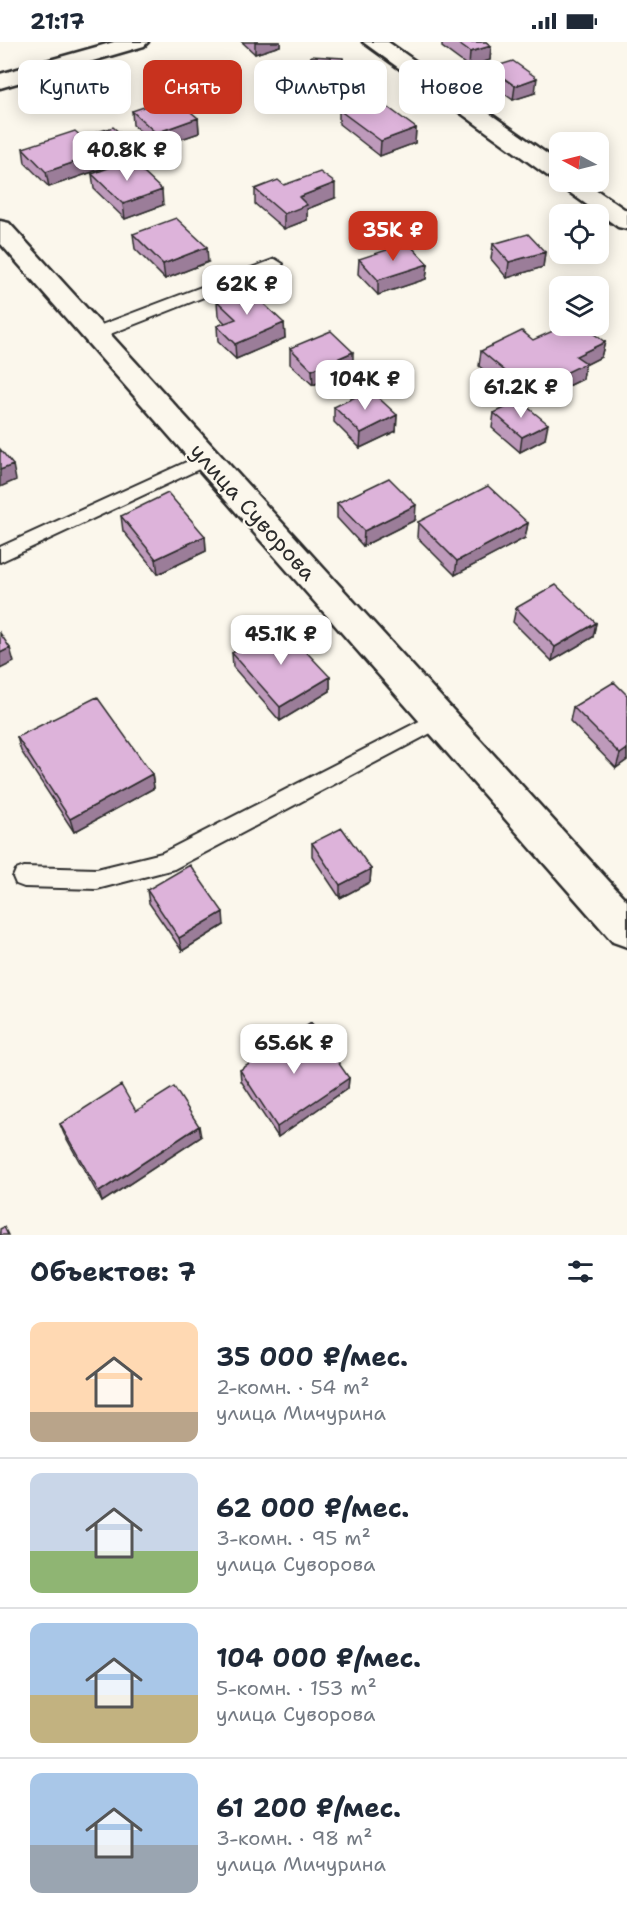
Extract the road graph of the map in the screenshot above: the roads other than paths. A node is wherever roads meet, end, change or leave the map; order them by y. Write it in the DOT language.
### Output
graph roads {
  1 [pos="137,42"];
  2 [pos="374,42"];
  3 [pos="0,81"];
  4 [pos="549,166"];
  5 [pos="584,192"];
  6 [pos="627,222"];
  7 [pos="0,228"];
  8 [pos="275,264"];
  9 [pos="94,334"];
  10 [pos="206,459"];
  11 [pos="0,555"];
  12 [pos="439,718"];
  13 [pos="24,877"];
  14 [pos="627,929"];
  1 -- 3 [label="street"];
  2 -- 4 [label="street"];
  5 -- 6 [label="street"];
  7 -- 9 [label="street, улица Суворова"];
  8 -- 9 [label="lane"];
  9 -- 10 [label="street, улица Суворова"];
  10 -- 11 [label="lane"];
  10 -- 12 [label="street, улица Суворова"];
  12 -- 13 [label="lane"];
  12 -- 14 [label="street, улица Суворова"];
}
